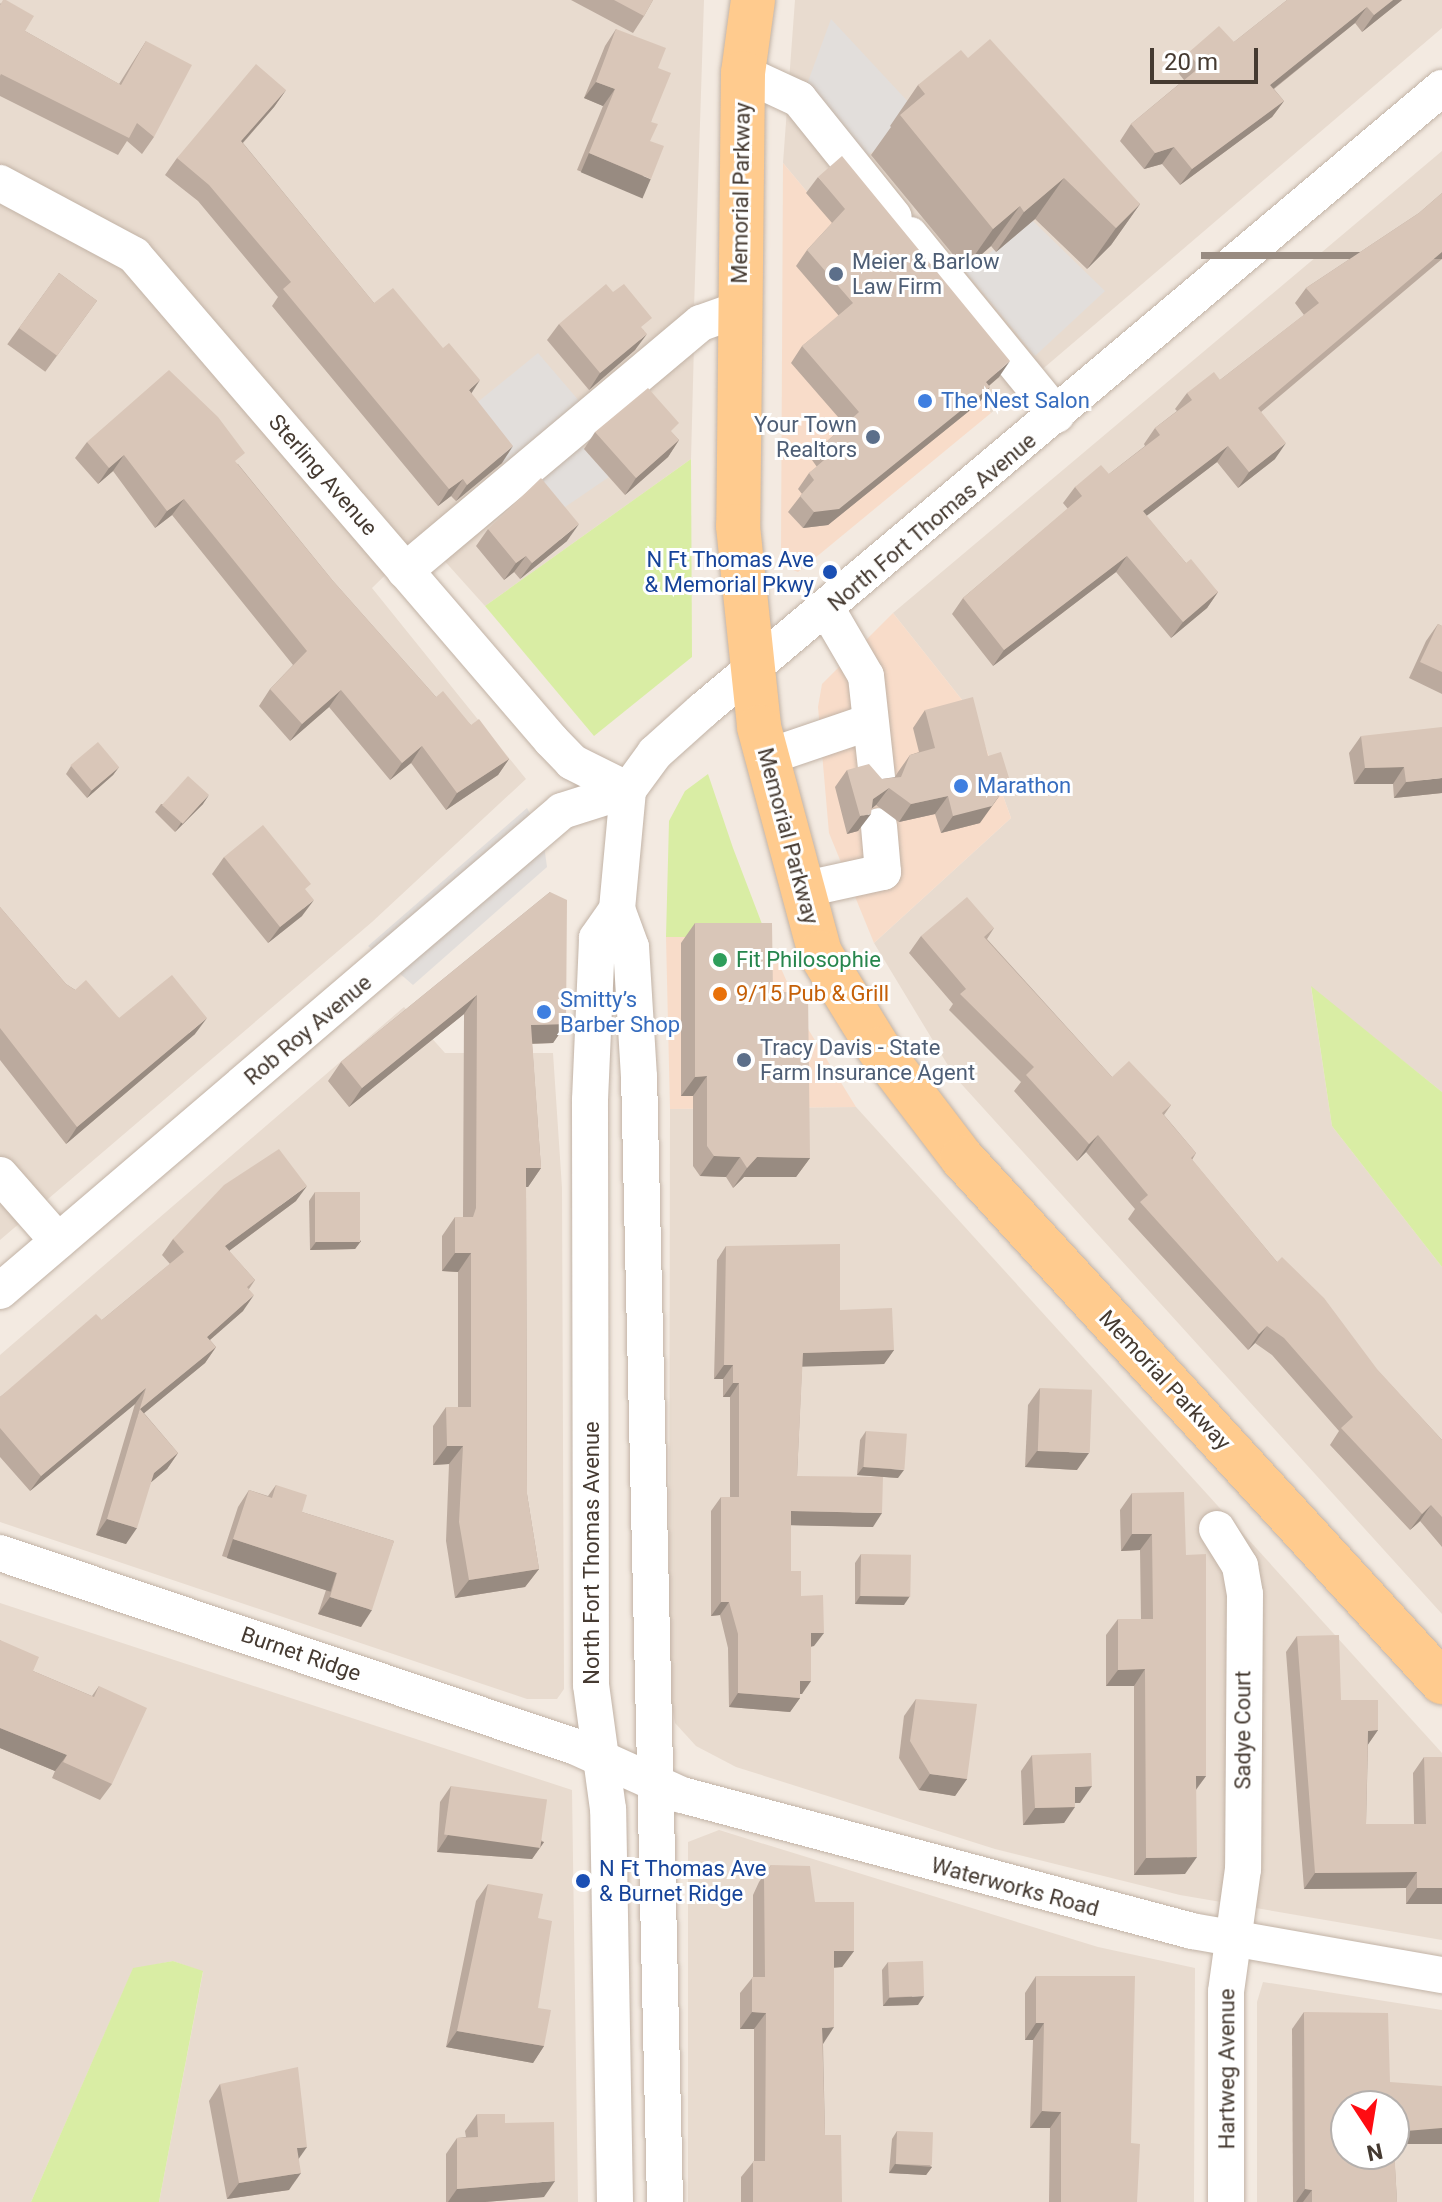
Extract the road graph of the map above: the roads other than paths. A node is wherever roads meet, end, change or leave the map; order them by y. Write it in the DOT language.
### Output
graph roads {
  1 [pos="753,0"];
  2 [pos="743,73"];
  3 [pos="1442,88"];
  4 [pos="0,183"];
  5 [pos="740,309"];
  6 [pos="1057,415"];
  7 [pos="405,571"];
  8 [pos="828,611"];
  9 [pos="749,677"];
  10 [pos="870,722"];
  11 [pos="767,757"];
  12 [pos="877,777"];
  13 [pos="628,790"];
  14 [pos="879,826"];
  15 [pos="801,890"];
  16 [pos="617,909"];
  17 [pos="0,1175"];
  18 [pos="58,1241"];
  19 [pos="0,1291"];
  20 [pos="1217,1529"];
  21 [pos="0,1553"];
  22 [pos="1442,1682"];
  23 [pos="600,1758"];
  24 [pos="658,1784"];
  25 [pos="1233,1936"];
  26 [pos="1442,1975"];
  27 [pos="615,2202"];
  28 [pos="665,2202"];
  29 [pos="1226,2202"];
  1 -- 2 [label="main road, Memorial Parkway"];
  2 -- 5 [label="main road, Memorial Parkway"];
  2 -- 6 [label="street"];
  3 -- 6 [label="street, North Fort Thomas Avenue"];
  4 -- 7 [label="street, Sterling Avenue"];
  5 -- 7 [label="street"];
  5 -- 9 [label="main road, Memorial Parkway"];
  6 -- 8 [label="street, North Fort Thomas Avenue"];
  7 -- 13 [label="street, Sterling Avenue"];
  8 -- 9 [label="street, North Fort Thomas Avenue"];
  8 -- 10 [label="street"];
  9 -- 11 [label="main road, Memorial Parkway"];
  9 -- 13 [label="street, North Fort Thomas Avenue"];
  10 -- 11 [label="street"];
  10 -- 12 [label="street"];
  11 -- 15 [label="main road, Memorial Parkway"];
  13 -- 16 [label="street, North Fort Thomas Avenue"];
  13 -- 18 [label="street, Rob Roy Avenue"];
  14 -- 15 [label="street"];
  15 -- 22 [label="main road, Memorial Parkway"];
  16 -- 23 [label="street, North Fort Thomas Avenue"];
  16 -- 24 [label="street, North Fort Thomas Avenue"];
  17 -- 18 [label="street"];
  18 -- 19 [label="street, Rob Roy Avenue"];
  20 -- 25 [label="street, Sadye Court"];
  21 -- 23 [label="street, Burnet Ridge"];
  23 -- 24 [label="street, Waterworks Road"];
  23 -- 27 [label="street, North Fort Thomas Avenue"];
  24 -- 25 [label="street, Waterworks Road"];
  24 -- 28 [label="street, North Fort Thomas Avenue"];
  25 -- 26 [label="street, Waterworks Road"];
  25 -- 29 [label="street, Hartweg Avenue"];
}
